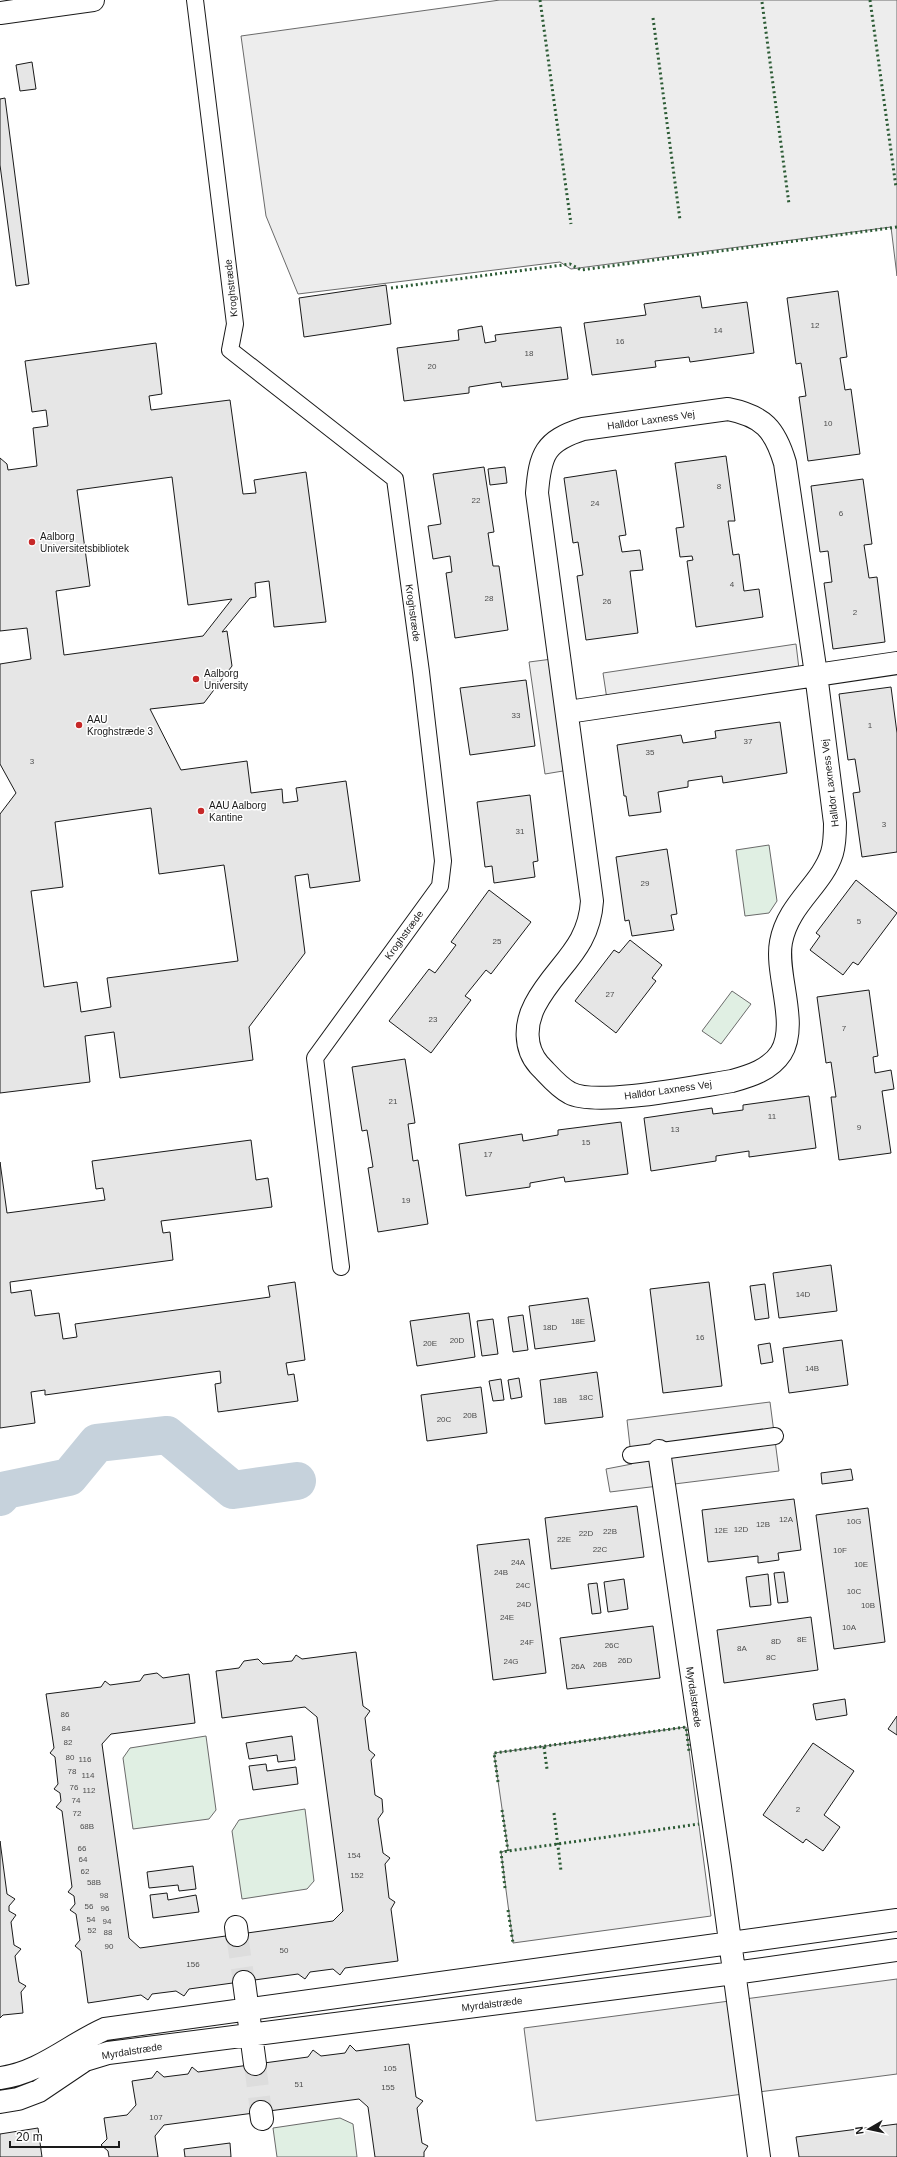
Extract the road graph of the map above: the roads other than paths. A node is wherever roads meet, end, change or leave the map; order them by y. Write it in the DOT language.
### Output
graph roads {
  1 [pos="93,0"];
  2 [pos="195,0"];
  3 [pos="0,13"];
  4 [pos="897,663"];
  5 [pos="816,674"];
  6 [pos="568,712"];
  7 [pos="342,1267"];
  8 [pos="775,1436"];
  9 [pos="659,1451"];
  10 [pos="631,1455"];
  11 [pos="897,1920"];
  12 [pos="730,1943"];
  13 [pos="897,1950"];
  14 [pos="734,1973"];
  15 [pos="244,1982"];
  16 [pos="247,2009"];
  17 [pos="251,2035"];
  18 [pos="255,2064"];
  19 [pos="0,2078"];
  20 [pos="0,2102"];
  21 [pos="759,2157"];
  1 -- 3 [label="street"];
  2 -- 7 [label="lane, Kroghstræde"];
  4 -- 5 [label="street"];
  5 -- 6 [label="street"];
  5 -- 6 [label="street, Halldor Laxness Vej"];
  5 -- 6 [label="street, Halldor Laxness Vej"];
  8 -- 9 [label="lane"];
  9 -- 10 [label="lane"];
  9 -- 12 [label="street, Myrdalstræde"];
  11 -- 12 [label="street"];
  12 -- 14 [label="street, Myrdalstræde"];
  12 -- 16 [label="street"];
  13 -- 14 [label="street, Myrdalstræde"];
  14 -- 17 [label="street, Myrdalstræde"];
  14 -- 21 [label="street, Myrdalstræde"];
  15 -- 16 [label="street"];
  16 -- 17 [label="street"];
  16 -- 19 [label="street"];
  17 -- 18 [label="street"];
  17 -- 20 [label="street, Myrdalstræde"];
}
